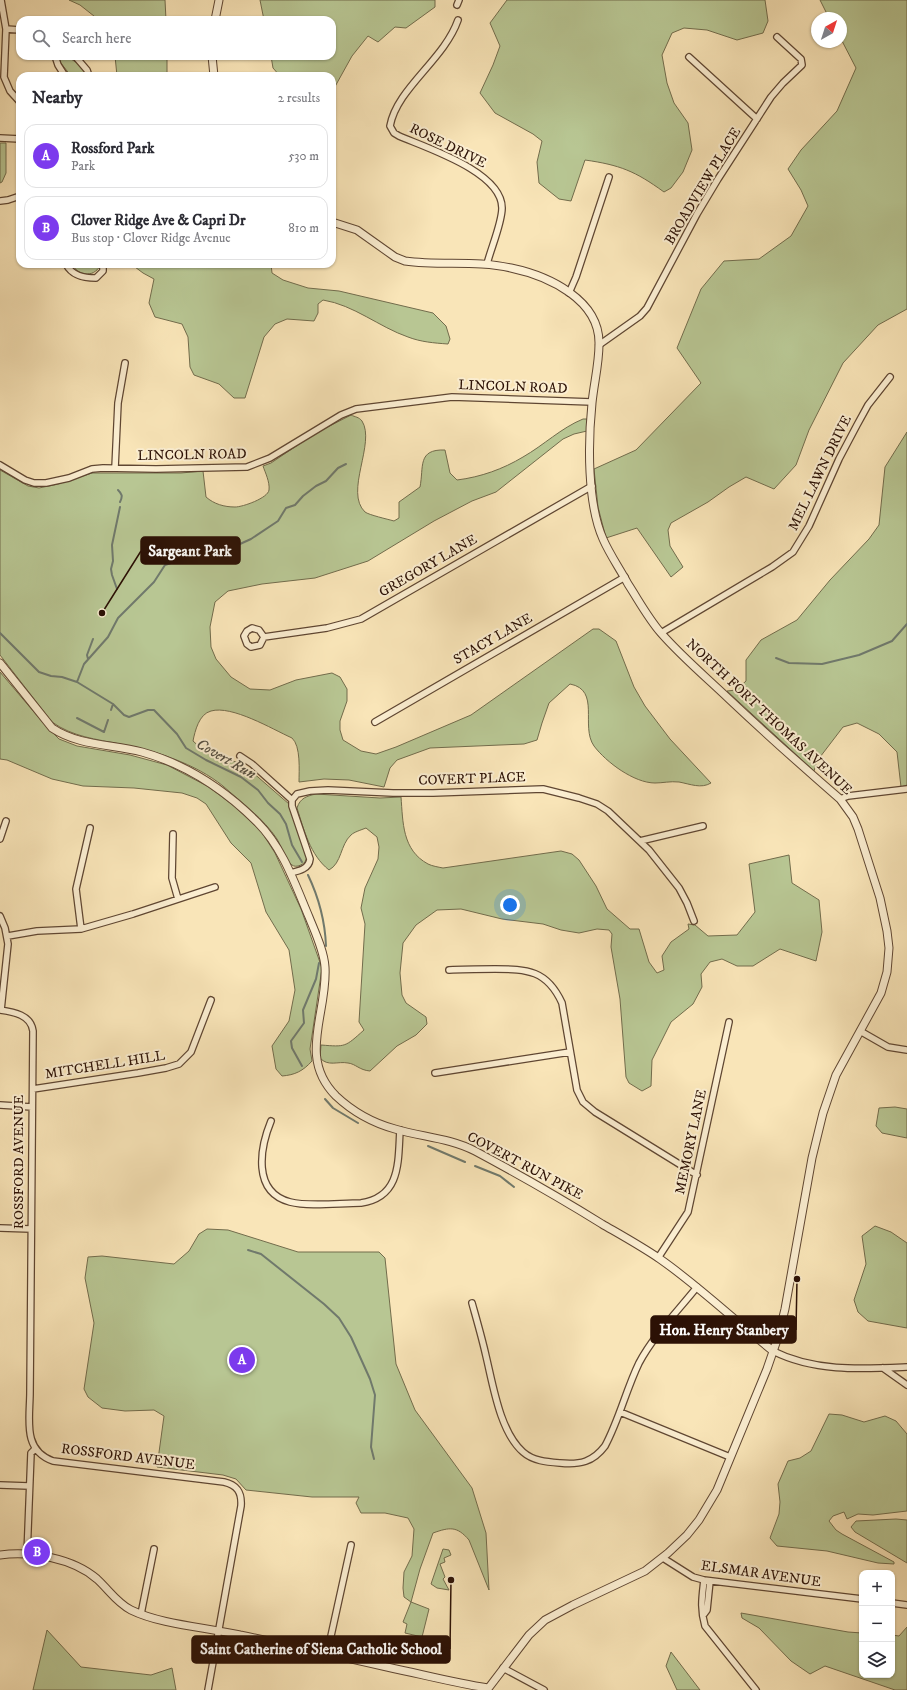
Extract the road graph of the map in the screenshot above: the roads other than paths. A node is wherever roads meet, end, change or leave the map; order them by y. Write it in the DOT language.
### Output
graph roads {
  1 [pos="1,0"];
  2 [pos="219,0"];
  3 [pos="216,16"];
  4 [pos="458,20"];
  5 [pos="6,29"];
  6 [pos="16,30"];
  7 [pos="777,38"];
  8 [pos="689,57"];
  9 [pos="56,60"];
  10 [pos="78,60"];
  11 [pos="212,60"];
  12 [pos="62,72"];
  13 [pos="88,72"];
  14 [pos="214,72"];
  15 [pos="16,98"];
  16 [pos="757,119"];
  17 [pos="0,138"];
  18 [pos="16,139"];
  19 [pos="609,177"];
  20 [pos="16,197"];
  21 [pos="0,201"];
  22 [pos="336,223"];
  23 [pos="487,264"];
  24 [pos="69,268"];
  25 [pos="103,268"];
  26 [pos="569,292"];
  27 [pos="599,345"];
  28 [pos="125,363"];
  29 [pos="890,377"];
  30 [pos="592,402"];
  31 [pos="0,465"];
  32 [pos="115,468"];
  33 [pos="592,486"];
  34 [pos="625,577"];
  35 [pos="661,633"];
  36 [pos="264,637"];
  37 [pos="0,663"];
  38 [pos="375,722"];
  39 [pos="240,756"];
  40 [pos="907,789"];
  41 [pos="840,799"];
  42 [pos="292,800"];
  43 [pos="6,821"];
  44 [pos="703,826"];
  45 [pos="90,828"];
  46 [pos="174,834"];
  47 [pos="0,839"];
  48 [pos="640,841"];
  49 [pos="290,873"];
  50 [pos="215,887"];
  51 [pos="178,899"];
  52 [pos="0,916"];
  53 [pos="694,921"];
  54 [pos="81,929"];
  55 [pos="8,936"];
  56 [pos="449,970"];
  57 [pos="211,1000"];
  58 [pos="1,1010"];
  59 [pos="729,1022"];
  60 [pos="860,1031"];
  61 [pos="907,1050"];
  62 [pos="570,1052"];
  63 [pos="435,1073"];
  64 [pos="33,1089"];
  65 [pos="0,1105"];
  66 [pos="32,1107"];
  67 [pos="270,1121"];
  68 [pos="400,1130"];
  69 [pos="697,1175"];
  70 [pos="0,1228"];
  71 [pos="31,1228"];
  72 [pos="658,1258"];
  73 [pos="697,1287"];
  74 [pos="472,1303"];
  75 [pos="773,1351"];
  76 [pos="907,1367"];
  77 [pos="883,1368"];
  78 [pos="907,1385"];
  79 [pos="620,1412"];
  80 [pos="35,1449"];
  81 [pos="730,1457"];
  82 [pos="0,1485"];
  83 [pos="29,1486"];
  84 [pos="351,1545"];
  85 [pos="154,1549"];
  86 [pos="0,1555"];
  87 [pos="27,1555"];
  88 [pos="663,1558"];
  89 [pos="707,1580"];
  90 [pos="859,1599"];
  91 [pos="895,1603"];
  92 [pos="907,1605"];
  93 [pos="140,1614"];
  94 [pos="219,1630"];
  95 [pos="327,1654"];
  96 [pos="503,1668"];
  97 [pos="487,1689"];
  98 [pos="208,1690"];
  99 [pos="544,1690"];
  100 [pos="756,1690"];
  1 -- 5 [label="street"];
  2 -- 3 [label="street"];
  4 -- 23 [label="street, ROSE DRIVE"];
  5 -- 6 [label="street"];
  5 -- 15 [label="street"];
  7 -- 16 [label="street, BROADVIEW PLACE"];
  8 -- 16 [label="street"];
  9 -- 12 [label="street"];
  10 -- 13 [label="street"];
  11 -- 14 [label="street"];
  16 -- 27 [label="street, BROADVIEW PLACE"];
  17 -- 18 [label="street"];
  19 -- 26 [label="street"];
  20 -- 21 [label="street"];
  22 -- 23 [label="street, NORTH FORT THOMAS AVENUE"];
  23 -- 26 [label="street, NORTH FORT THOMAS AVENUE"];
  24 -- 25 [label="street"];
  26 -- 27 [label="street, NORTH FORT THOMAS AVENUE"];
  27 -- 30 [label="street, NORTH FORT THOMAS AVENUE"];
  28 -- 32 [label="street"];
  29 -- 35 [label="street, MEL LAWN DRIVE"];
  30 -- 32 [label="street, LINCOLN ROAD"];
  30 -- 33 [label="street, NORTH FORT THOMAS AVENUE"];
  31 -- 32 [label="street, LINCOLN ROAD"];
  33 -- 34 [label="street, NORTH FORT THOMAS AVENUE"];
  33 -- 36 [label="street, GREGORY LANE"];
  34 -- 35 [label="street, NORTH FORT THOMAS AVENUE"];
  34 -- 38 [label="street, STACY LANE"];
  35 -- 41 [label="street, NORTH FORT THOMAS AVENUE"];
  37 -- 49 [label="street, COVERT RUN PIKE"];
  39 -- 42 [label="street"];
  40 -- 41 [label="street"];
  41 -- 60 [label="street, NORTH FORT THOMAS AVENUE"];
  42 -- 48 [label="street, COVERT PLACE"];
  42 -- 49 [label="street"];
  43 -- 47 [label="street"];
  44 -- 48 [label="street"];
  45 -- 54 [label="street"];
  46 -- 51 [label="street"];
  48 -- 53 [label="street, COVERT PLACE"];
  49 -- 68 [label="street, COVERT RUN PIKE"];
  50 -- 51 [label="street"];
  51 -- 54 [label="street"];
  52 -- 55 [label="street"];
  54 -- 55 [label="street"];
  55 -- 58 [label="street"];
  56 -- 62 [label="street"];
  57 -- 64 [label="street, MITCHELL HILL"];
  58 -- 64 [label="street, ROSSFORD AVENUE"];
  59 -- 69 [label="street, MEMORY LANE"];
  60 -- 61 [label="street"];
  60 -- 75 [label="street, NORTH FORT THOMAS AVENUE"];
  62 -- 63 [label="street"];
  62 -- 69 [label="street"];
  64 -- 66 [label="street, ROSSFORD AVENUE"];
  65 -- 66 [label="street"];
  66 -- 71 [label="street, ROSSFORD AVENUE"];
  67 -- 68 [label="street"];
  68 -- 72 [label="street, COVERT RUN PIKE"];
  69 -- 72 [label="street, MEMORY LANE"];
  70 -- 71 [label="street"];
  71 -- 80 [label="street, ROSSFORD AVENUE"];
  72 -- 73 [label="street, COVERT RUN PIKE"];
  73 -- 75 [label="street, COVERT RUN PIKE"];
  73 -- 79 [label="street"];
  74 -- 79 [label="street"];
  75 -- 77 [label="street"];
  75 -- 81 [label="street, NORTH FORT THOMAS AVENUE"];
  76 -- 77 [label="street"];
  77 -- 78 [label="street"];
  79 -- 81 [label="street"];
  80 -- 83 [label="street"];
  80 -- 94 [label="street, ROSSFORD AVENUE"];
  81 -- 88 [label="street, NORTH FORT THOMAS AVENUE"];
  82 -- 83 [label="street"];
  83 -- 87 [label="street"];
  84 -- 95 [label="street"];
  85 -- 93 [label="street"];
  86 -- 87 [label="street"];
  87 -- 93 [label="street"];
  88 -- 89 [label="street, ELSMAR AVENUE"];
  88 -- 96 [label="street, NORTH FORT THOMAS AVENUE"];
  89 -- 90 [label="street, ELSMAR AVENUE"];
  89 -- 100 [label="street"];
  91 -- 92 [label="street"];
  93 -- 94 [label="street"];
  94 -- 95 [label="street"];
  94 -- 98 [label="street"];
  95 -- 97 [label="street"];
  96 -- 97 [label="street, NORTH FORT THOMAS AVENUE"];
  96 -- 99 [label="street"];
}
